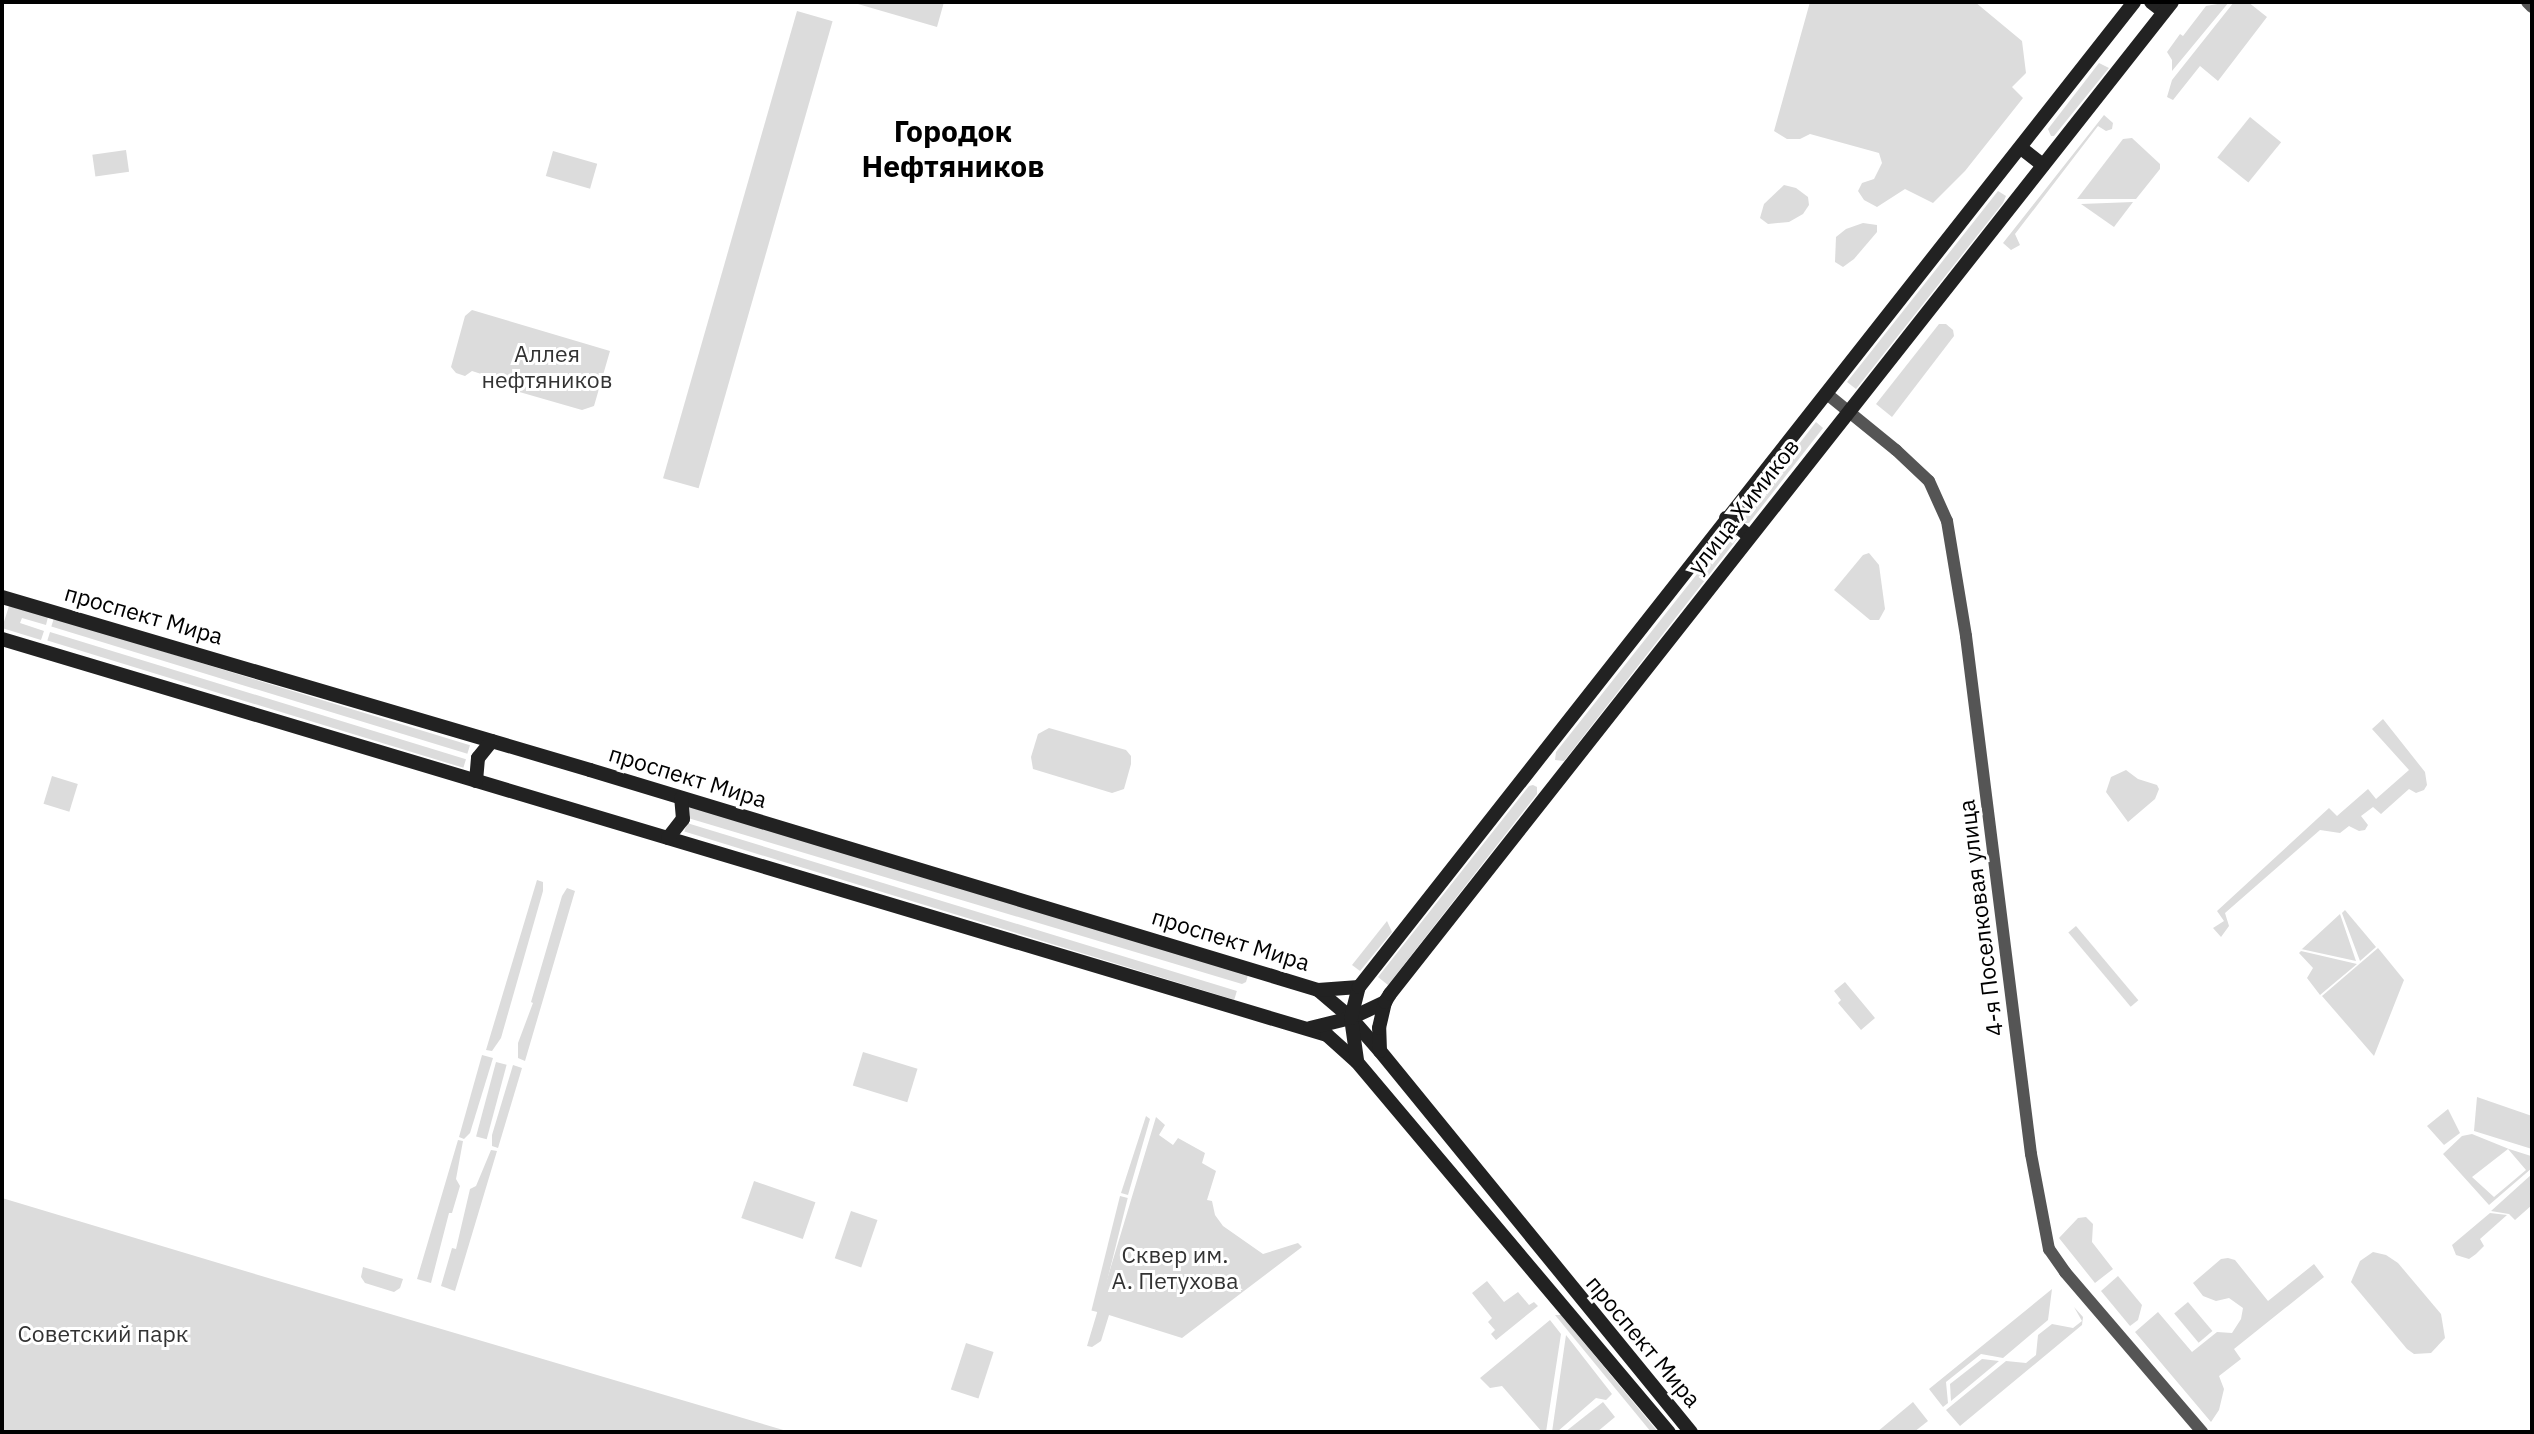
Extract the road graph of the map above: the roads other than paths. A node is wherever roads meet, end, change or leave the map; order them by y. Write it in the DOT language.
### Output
graph roads {
  1 [pos="2134,2"];
  2 [pos="2151,2"];
  3 [pos="2527,2"];
  4 [pos="2168,7"];
  5 [pos="2532,7"];
  6 [pos="2021,148"];
  7 [pos="2043,165"];
  8 [pos="1827,394"];
  9 [pos="1847,410"];
  10 [pos="1726,518"];
  11 [pos="1749,536"];
  12 [pos="2,597"];
  13 [pos="2,639"];
  14 [pos="492,741"];
  15 [pos="476,781"];
  16 [pos="681,798"];
  17 [pos="668,838"];
  18 [pos="1359,987"];
  19 [pos="1318,990"];
  20 [pos="1385,1002"];
  21 [pos="1351,1018"];
  22 [pos="1307,1028"];
  23 [pos="1380,1051"];
  24 [pos="1357,1062"];
  25 [pos="1669,1432"];
  26 [pos="1690,1432"];
  27 [pos="2202,1432"];
  1 -- 6 [label="main road, улица Химиков"];
  2 -- 4 [label="main road"];
  3 -- 5 [label="street"];
  4 -- 7 [label="main road, улица Химиков"];
  6 -- 7 [label="main road"];
  6 -- 8 [label="main road, улица Химиков"];
  7 -- 9 [label="main road, улица Химиков"];
  8 -- 9 [label="street, 4-я Поселковая улица"];
  8 -- 10 [label="main road, улица Химиков"];
  9 -- 11 [label="main road, улица Химиков"];
  9 -- 27 [label="street, 4-я Поселковая улица"];
  10 -- 11 [label="main road"];
  10 -- 18 [label="main road, улица Химиков"];
  11 -- 20 [label="main road, улица Химиков"];
  12 -- 14 [label="main road, проспект Мира"];
  13 -- 15 [label="main road, проспект Мира"];
  14 -- 15 [label="main road"];
  14 -- 16 [label="main road, проспект Мира"];
  15 -- 17 [label="main road, проспект Мира"];
  16 -- 17 [label="main road"];
  16 -- 19 [label="main road, проспект Мира"];
  17 -- 22 [label="main road, проспект Мира"];
  18 -- 19 [label="main road"];
  18 -- 21 [label="main road, улица Химиков"];
  19 -- 21 [label="main road, проспект Мира"];
  20 -- 21 [label="main road, проспект Мира"];
  20 -- 23 [label="main road, улица Химиков"];
  21 -- 22 [label="main road, проспект Мира"];
  21 -- 23 [label="main road, проспект Мира"];
  21 -- 24 [label="main road, улица Химиков"];
  22 -- 24 [label="main road, проспект Мира"];
  23 -- 26 [label="main road, проспект Мира"];
  24 -- 25 [label="main road, проспект Мира"];
}
